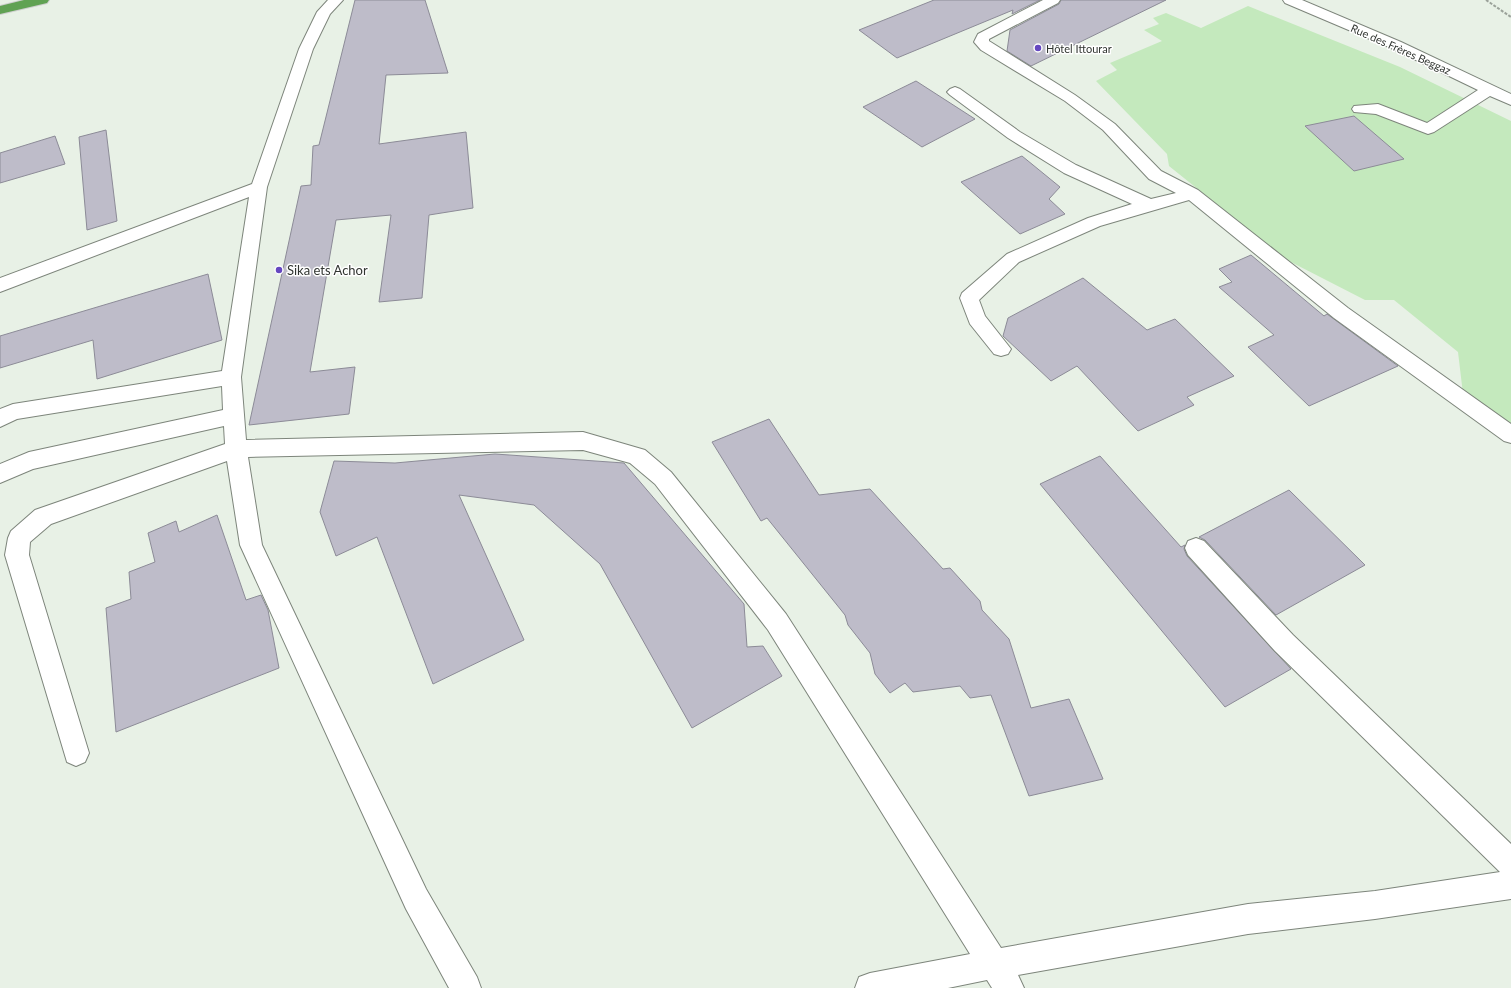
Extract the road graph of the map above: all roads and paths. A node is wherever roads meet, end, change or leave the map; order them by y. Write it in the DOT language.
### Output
graph roads {
  1 [pos="42,0"];
  2 [pos="336,0"];
  3 [pos="1053,0"];
  4 [pos="1290,0"];
  5 [pos="1486,0"];
  6 [pos="0,10"];
  7 [pos="1511,17"];
  8 [pos="1490,90"];
  9 [pos="955,92"];
  10 [pos="1511,100"];
  11 [pos="1360,108"];
  12 [pos="259,188"];
  13 [pos="1192,194"];
  14 [pos="1149,205"];
  15 [pos="0,285"];
  16 [pos="1001,350"];
  17 [pos="231,377"];
  18 [pos="233,416"];
  19 [pos="0,419"];
  20 [pos="1511,435"];
  21 [pos="236,449"];
  22 [pos="0,474"];
  23 [pos="1196,548"];
  24 [pos="76,753"];
  25 [pos="1511,863"];
  26 [pos="1511,885"];
  27 [pos="995,964"];
  28 [pos="466,988"];
  29 [pos="870,988"];
  30 [pos="1009,988"];
  1 -- 6 [label="highway"];
  2 -- 12 [label="street"];
  3 -- 13 [label="street"];
  4 -- 8 [label="street, Rue des Frères Beggaz"];
  5 -- 7 [label="path"];
  8 -- 10 [label="street, Rue des Frères Beggaz"];
  8 -- 11 [label="street"];
  9 -- 14 [label="street"];
  12 -- 15 [label="street"];
  12 -- 17 [label="street"];
  13 -- 14 [label="street"];
  13 -- 20 [label="street"];
  14 -- 16 [label="street"];
  17 -- 18 [label="street"];
  17 -- 19 [label="street"];
  18 -- 21 [label="street"];
  18 -- 22 [label="street"];
  21 -- 24 [label="street"];
  21 -- 27 [label="street"];
  21 -- 28 [label="street"];
  23 -- 25 [label="street"];
  26 -- 27 [label="street"];
  27 -- 29 [label="street"];
  27 -- 30 [label="street"];
}
